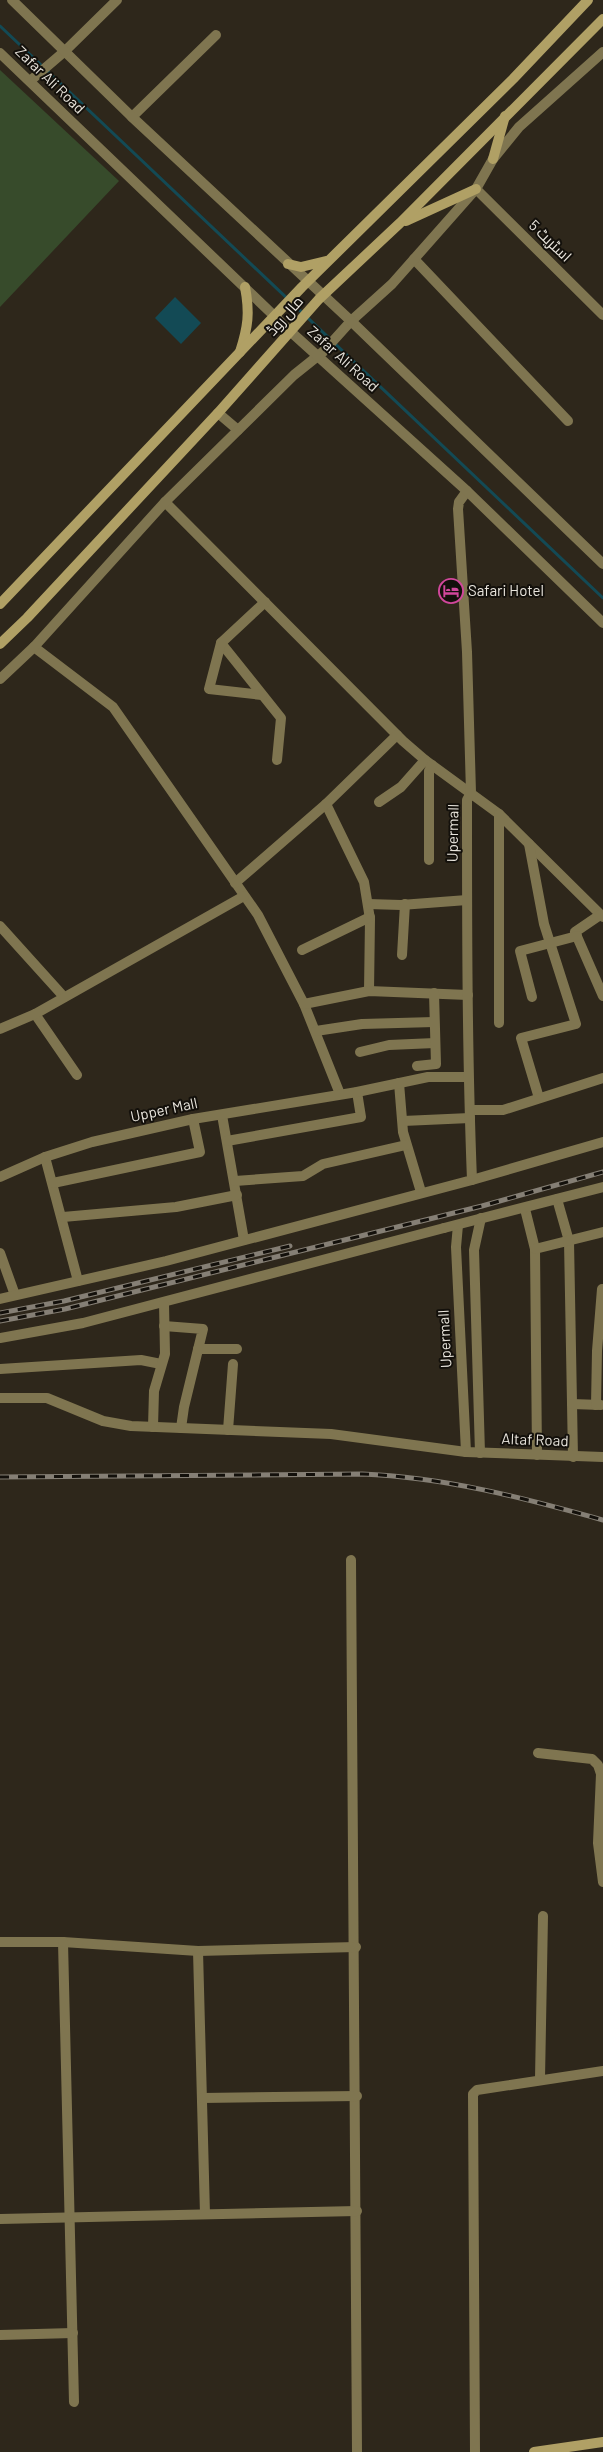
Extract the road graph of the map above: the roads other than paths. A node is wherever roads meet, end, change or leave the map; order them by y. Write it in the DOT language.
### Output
graph roads {
  1 [pos="12,0"];
  2 [pos="117,0"];
  3 [pos="588,0"];
  4 [pos="603,19"];
  5 [pos="216,36"];
  6 [pos="65,51"];
  7 [pos="603,52"];
  8 [pos="0,53"];
  9 [pos="34,77"];
  10 [pos="505,115"];
  11 [pos="132,117"];
  12 [pos="493,160"];
  13 [pos="476,189"];
  14 [pos="400,223"];
  15 [pos="414,259"];
  16 [pos="330,260"];
  17 [pos="288,264"];
  18 [pos="305,284"];
  19 [pos="244,288"];
  20 [pos="321,297"];
  21 [pos="279,313"];
  22 [pos="603,314"];
  23 [pos="349,324"];
  24 [pos="291,332"];
  25 [pos="240,353"];
  26 [pos="321,354"];
  27 [pos="218,413"];
  28 [pos="568,421"];
  29 [pos="238,430"];
  30 [pos="467,491"];
  31 [pos="166,502"];
  32 [pos="603,564"];
  33 [pos="265,602"];
  34 [pos="0,604"];
  35 [pos="603,623"];
  36 [pos="221,642"];
  37 [pos="0,644"];
  38 [pos="34,647"];
  39 [pos="0,678"];
  40 [pos="262,695"];
  41 [pos="397,735"];
  42 [pos="277,760"];
  43 [pos="429,762"];
  44 [pos="471,793"];
  45 [pos="379,802"];
  46 [pos="326,804"];
  47 [pos="499,814"];
  48 [pos="530,844"];
  49 [pos="429,860"];
  50 [pos="234,883"];
  51 [pos="244,896"];
  52 [pos="467,900"];
  53 [pos="368,904"];
  54 [pos="405,904"];
  55 [pos="602,916"];
  56 [pos="370,917"];
  57 [pos="0,926"];
  58 [pos="576,936"];
  59 [pos="552,943"];
  60 [pos="302,950"];
  61 [pos="402,955"];
  62 [pos="369,991"];
  63 [pos="434,993"];
  64 [pos="468,994"];
  65 [pos="603,996"];
  66 [pos="64,997"];
  67 [pos="532,997"];
  68 [pos="304,1004"];
  69 [pos="34,1014"];
  70 [pos="434,1022"];
  71 [pos="499,1023"];
  72 [pos="0,1029"];
  73 [pos="316,1031"];
  74 [pos="435,1043"];
  75 [pos="360,1052"];
  76 [pos="417,1066"];
  77 [pos="76,1075"];
  78 [pos="468,1077"];
  79 [pos="603,1078"];
  80 [pos="399,1083"];
  81 [pos="357,1092"];
  82 [pos="340,1094"];
  83 [pos="539,1098"];
  84 [pos="470,1114"];
  85 [pos="222,1115"];
  86 [pos="193,1119"];
  87 [pos="403,1121"];
  88 [pos="227,1142"];
  89 [pos="603,1142"];
  90 [pos="406,1144"];
  91 [pos="45,1157"];
  92 [pos="0,1176"];
  93 [pos="472,1180"];
  94 [pos="234,1181"];
  95 [pos="53,1183"];
  96 [pos="603,1187"];
  97 [pos="421,1192"];
  98 [pos="237,1195"];
  99 [pos="557,1199"];
  100 [pos="525,1209"];
  101 [pos="63,1217"];
  102 [pos="481,1218"];
  103 [pos="458,1224"];
  104 [pos="603,1232"];
  105 [pos="244,1240"];
  106 [pos="569,1241"];
  107 [pos="535,1250"];
  108 [pos="0,1253"];
  109 [pos="78,1280"];
  110 [pos="602,1289"];
  111 [pos="15,1295"];
  112 [pos="0,1300"];
  113 [pos="164,1303"];
  114 [pos="164,1326"];
  115 [pos="0,1338"];
  116 [pos="198,1349"];
  117 [pos="237,1349"];
  118 [pos="161,1364"];
  119 [pos="233,1364"];
  120 [pos="0,1369"];
  121 [pos="0,1398"];
  122 [pos="572,1404"];
  123 [pos="600,1405"];
  124 [pos="153,1427"];
  125 [pos="181,1428"];
  126 [pos="228,1430"];
  127 [pos="466,1452"];
  128 [pos="480,1453"];
  129 [pos="537,1456"];
  130 [pos="573,1457"];
  131 [pos="603,1457"];
  132 [pos="351,1560"];
  133 [pos="538,1754"];
  134 [pos="603,1882"];
  135 [pos="543,1916"];
  136 [pos="0,1942"];
  137 [pos="64,1942"];
  138 [pos="356,1947"];
  139 [pos="198,1951"];
  140 [pos="603,2071"];
  141 [pos="540,2079"];
  142 [pos="357,2096"];
  143 [pos="202,2098"];
  144 [pos="357,2211"];
  145 [pos="205,2214"];
  146 [pos="70,2217"];
  147 [pos="0,2219"];
  148 [pos="73,2333"];
  149 [pos="0,2335"];
  150 [pos="74,2402"];
  151 [pos="603,2442"];
  152 [pos="358,2452"];
  153 [pos="475,2452"];
  154 [pos="534,2452"];
  1 -- 6 [label="street, Zafar Ali Road"];
  2 -- 6 [label="street"];
  3 -- 16 [label="main road, مال روڈ"];
  4 -- 10 [label="main road, مال روڈ"];
  5 -- 11 [label="street"];
  6 -- 9 [label="street"];
  6 -- 11 [label="street, Zafar Ali Road"];
  7 -- 12 [label="street"];
  8 -- 9 [label="street, Zafar Ali Road"];
  9 -- 19 [label="street, Zafar Ali Road"];
  10 -- 12 [label="main road"];
  10 -- 14 [label="main road, مال روڈ"];
  11 -- 17 [label="street, Zafar Ali Road"];
  12 -- 13 [label="street"];
  13 -- 14 [label="main road"];
  13 -- 15 [label="street"];
  13 -- 22 [label="street, اسٹریٹ 5"];
  14 -- 20 [label="main road, مال روڈ"];
  15 -- 23 [label="street"];
  15 -- 28 [label="street"];
  16 -- 17 [label="main road"];
  16 -- 18 [label="main road, مال روڈ"];
  17 -- 18 [label="street, Zafar Ali Road"];
  18 -- 20 [label="street, Zafar Ali Road"];
  18 -- 21 [label="main road, مال روڈ"];
  19 -- 21 [label="street, Zafar Ali Road"];
  19 -- 25 [label="main road"];
  20 -- 23 [label="street, Zafar Ali Road"];
  20 -- 24 [label="main road, مال روڈ"];
  21 -- 24 [label="street, Zafar Ali Road"];
  21 -- 25 [label="main road, مال روڈ"];
  23 -- 26 [label="street"];
  23 -- 32 [label="street, Zafar Ali Road"];
  24 -- 26 [label="street, Zafar Ali Road"];
  24 -- 27 [label="main road, مال روڈ"];
  25 -- 34 [label="main road, مال روڈ"];
  26 -- 29 [label="street"];
  26 -- 30 [label="street, Zafar Ali Road"];
  27 -- 29 [label="street"];
  27 -- 37 [label="main road, مال روڈ"];
  29 -- 31 [label="street"];
  30 -- 35 [label="street, Zafar Ali Road"];
  30 -- 44 [label="street, Upermall"];
  31 -- 33 [label="street"];
  31 -- 38 [label="street"];
  33 -- 36 [label="street"];
  33 -- 41 [label="street"];
  36 -- 40 [label="street"];
  36 -- 40 [label="street"];
  38 -- 39 [label="street"];
  38 -- 50 [label="street"];
  40 -- 42 [label="street"];
  41 -- 43 [label="street"];
  41 -- 46 [label="street"];
  43 -- 44 [label="street"];
  43 -- 45 [label="street"];
  43 -- 49 [label="street"];
  44 -- 47 [label="street"];
  44 -- 52 [label="street, Upermall"];
  46 -- 50 [label="street"];
  46 -- 53 [label="street"];
  47 -- 48 [label="street"];
  47 -- 71 [label="street"];
  48 -- 55 [label="street"];
  48 -- 59 [label="street"];
  50 -- 51 [label="street"];
  51 -- 66 [label="street"];
  51 -- 68 [label="street"];
  52 -- 54 [label="street"];
  52 -- 64 [label="street, Upermall"];
  53 -- 54 [label="street"];
  53 -- 56 [label="street"];
  54 -- 61 [label="street"];
  55 -- 58 [label="street"];
  56 -- 60 [label="street"];
  56 -- 62 [label="street"];
  57 -- 66 [label="street"];
  58 -- 59 [label="street"];
  58 -- 65 [label="street"];
  59 -- 67 [label="street"];
  59 -- 83 [label="street"];
  62 -- 63 [label="street"];
  62 -- 68 [label="street"];
  63 -- 64 [label="street"];
  63 -- 70 [label="street"];
  64 -- 78 [label="street, Upermall"];
  66 -- 69 [label="street"];
  68 -- 73 [label="street"];
  69 -- 72 [label="street"];
  69 -- 77 [label="street"];
  70 -- 73 [label="street"];
  70 -- 74 [label="street"];
  73 -- 82 [label="street"];
  74 -- 75 [label="street"];
  74 -- 76 [label="street"];
  78 -- 80 [label="street, Upper Mall"];
  78 -- 84 [label="street, Upermall"];
  79 -- 83 [label="street"];
  80 -- 81 [label="street, Upper Mall"];
  80 -- 87 [label="street"];
  81 -- 82 [label="street, Upper Mall"];
  81 -- 88 [label="street"];
  82 -- 85 [label="street, Upper Mall"];
  83 -- 84 [label="street"];
  84 -- 87 [label="street"];
  84 -- 93 [label="street, Upermall"];
  85 -- 86 [label="street, Upper Mall"];
  85 -- 88 [label="street"];
  86 -- 91 [label="street, Upper Mall"];
  86 -- 95 [label="street"];
  87 -- 90 [label="street"];
  88 -- 94 [label="street"];
  89 -- 93 [label="street"];
  90 -- 94 [label="street"];
  90 -- 97 [label="street"];
  91 -- 92 [label="street, Upper Mall"];
  91 -- 95 [label="street"];
  93 -- 97 [label="street"];
  94 -- 98 [label="street"];
  95 -- 101 [label="street"];
  96 -- 99 [label="street"];
  97 -- 105 [label="street"];
  98 -- 101 [label="street"];
  98 -- 105 [label="street"];
  99 -- 100 [label="street"];
  99 -- 106 [label="street"];
  100 -- 102 [label="street"];
  100 -- 107 [label="street"];
  101 -- 109 [label="street"];
  102 -- 103 [label="street"];
  102 -- 128 [label="street"];
  103 -- 113 [label="street"];
  103 -- 127 [label="street, Upermall"];
  104 -- 106 [label="street"];
  105 -- 109 [label="street"];
  106 -- 107 [label="street"];
  106 -- 122 [label="street"];
  107 -- 129 [label="street"];
  108 -- 111 [label="street"];
  109 -- 111 [label="street"];
  110 -- 123 [label="street"];
  111 -- 112 [label="street"];
  113 -- 114 [label="street"];
  113 -- 115 [label="street"];
  114 -- 116 [label="street"];
  114 -- 118 [label="street"];
  116 -- 117 [label="street"];
  116 -- 125 [label="street"];
  118 -- 120 [label="street"];
  118 -- 124 [label="street"];
  119 -- 126 [label="street"];
  121 -- 124 [label="street, Altaf Road"];
  122 -- 123 [label="street"];
  122 -- 130 [label="street"];
  124 -- 125 [label="street, Altaf Road"];
  125 -- 126 [label="street, Altaf Road"];
  126 -- 127 [label="street, Altaf Road"];
  127 -- 128 [label="street, Altaf Road"];
  128 -- 129 [label="street, Altaf Road"];
  129 -- 130 [label="street, Altaf Road"];
  130 -- 131 [label="street, Altaf Road"];
  132 -- 138 [label="street"];
  133 -- 134 [label="street"];
  135 -- 141 [label="street"];
  136 -- 137 [label="street"];
  137 -- 139 [label="street"];
  137 -- 146 [label="street"];
  138 -- 139 [label="street"];
  138 -- 142 [label="street"];
  139 -- 143 [label="street"];
  140 -- 141 [label="street"];
  141 -- 153 [label="street"];
  142 -- 143 [label="street"];
  142 -- 144 [label="street"];
  143 -- 145 [label="street"];
  144 -- 145 [label="street"];
  144 -- 152 [label="street"];
  145 -- 146 [label="street"];
  146 -- 147 [label="street"];
  146 -- 148 [label="street"];
  148 -- 149 [label="street"];
  148 -- 150 [label="street"];
  151 -- 154 [label="main road"];
}
